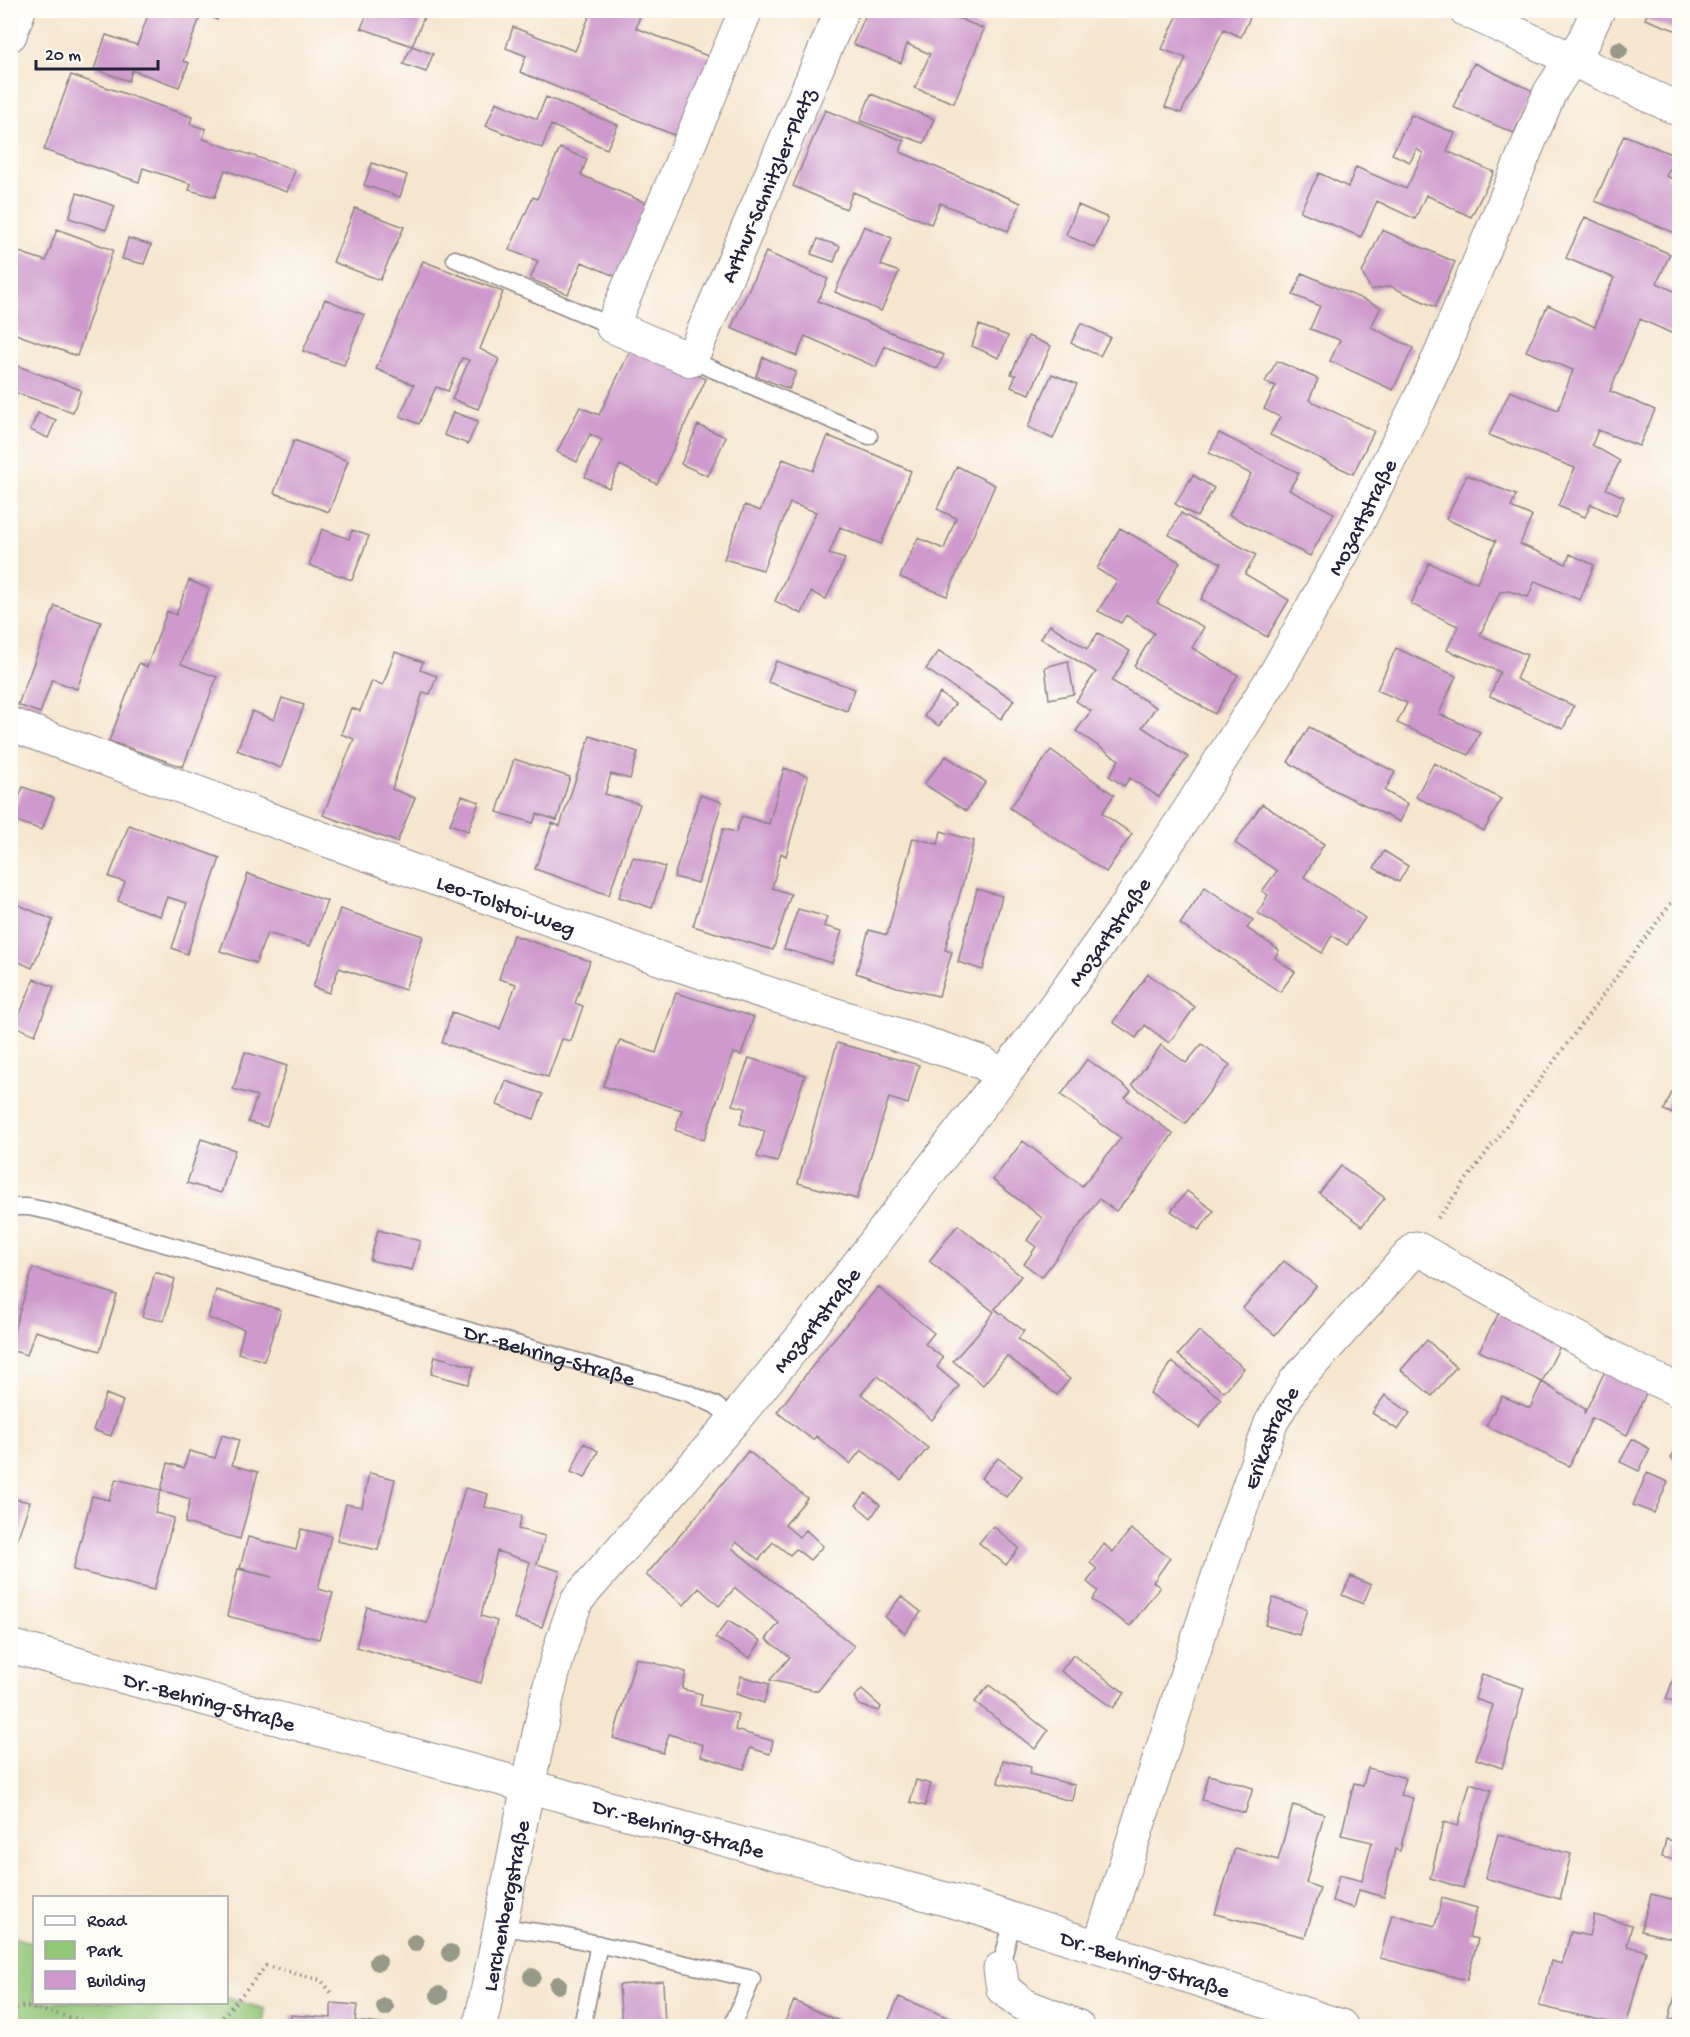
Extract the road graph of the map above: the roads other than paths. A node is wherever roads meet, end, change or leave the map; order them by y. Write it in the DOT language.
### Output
graph roads {
  1 [pos="19,10"];
  2 [pos="746,10"];
  3 [pos="842,10"];
  4 [pos="1466,10"];
  5 [pos="1598,10"];
  6 [pos="10,35"];
  7 [pos="1571,59"];
  8 [pos="1680,110"];
  9 [pos="455,260"];
  10 [pos="612,326"];
  11 [pos="691,360"];
  12 [pos="869,436"];
  13 [pos="10,724"];
  14 [pos="1003,1077"];
  15 [pos="10,1207"];
  16 [pos="1680,1391"];
  17 [pos="734,1420"];
  18 [pos="10,1646"];
  19 [pos="528,1785"];
  20 [pos="1013,1920"];
  21 [pos="501,1927"];
  22 [pos="599,1944"];
  23 [pos="1099,1947"];
  24 [pos="1000,1969"];
  25 [pos="480,2026"];
  26 [pos="582,2026"];
  27 [pos="732,2026"];
  28 [pos="1077,2026"];
  29 [pos="1341,2026"];
  1 -- 6 [label="street"];
  2 -- 10 [label="street"];
  3 -- 11 [label="street, Arthur-Schnitzler-Platz"];
  4 -- 7 [label="street"];
  5 -- 7 [label="street, Mozartstraße"];
  7 -- 8 [label="street"];
  7 -- 14 [label="street, Mozartstraße"];
  9 -- 10 [label="lane"];
  10 -- 11 [label="street"];
  11 -- 12 [label="lane"];
  13 -- 14 [label="street, Leo-Tolstoi-Weg"];
  14 -- 17 [label="street, Mozartstraße"];
  15 -- 17 [label="lane, Dr.-Behring-Straße"];
  16 -- 23 [label="street, Erikastraße"];
  17 -- 19 [label="street, Mozartstraße"];
  18 -- 19 [label="street, Dr.-Behring-Straße"];
  19 -- 20 [label="street, Dr.-Behring-Straße"];
  19 -- 21 [label="street, Lerchenbergstraße"];
  20 -- 23 [label="street, Dr.-Behring-Straße"];
  20 -- 24 [label="lane"];
  21 -- 22 [label="lane"];
  21 -- 25 [label="street, Lerchenbergstraße"];
  22 -- 26 [label="lane"];
  22 -- 27 [label="lane"];
  23 -- 29 [label="street, Dr.-Behring-Straße"];
  24 -- 28 [label="street"];
}
